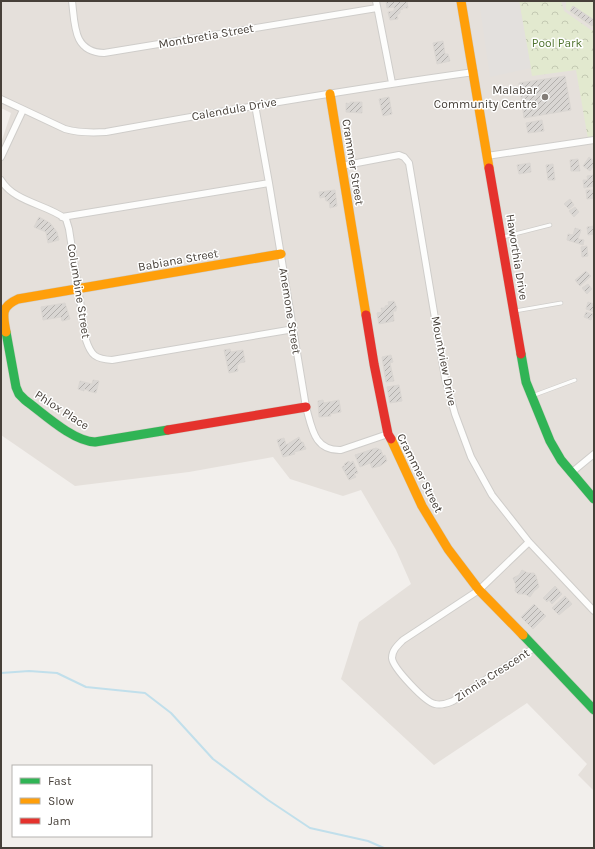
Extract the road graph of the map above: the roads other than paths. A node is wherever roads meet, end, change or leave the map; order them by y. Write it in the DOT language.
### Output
graph roads {
  1 [pos="72,1"];
  2 [pos="462,1"];
  3 [pos="377,4"];
  4 [pos="474,72"];
  5 [pos="392,83"];
  6 [pos="330,94"];
  7 [pos="1,99"];
  8 [pos="255,105"];
  9 [pos="23,110"];
  10 [pos="594,140"];
  11 [pos="487,156"];
  12 [pos="1,157"];
  13 [pos="341,166"];
  14 [pos="1,180"];
  15 [pos="269,183"];
  16 [pos="62,217"];
  17 [pos="550,225"];
  18 [pos="501,237"];
  19 [pos="281,254"];
  20 [pos="79,290"];
  21 [pos="561,303"];
  22 [pos="513,311"];
  23 [pos="294,329"];
  24 [pos="575,380"];
  25 [pos="531,396"];
  26 [pos="306,407"];
  27 [pos="388,434"];
  28 [pos="594,454"];
  29 [pos="571,473"];
  30 [pos="594,499"];
  31 [pos="529,542"];
  32 [pos="479,590"];
  33 [pos="593,609"];
  34 [pos="534,648"];
  35 [pos="594,710"];
  1 -- 3 [label="street, Montbretia Street"];
  2 -- 4 [label="street, Haworthia Drive"];
  3 -- 5 [label="street"];
  4 -- 5 [label="street, Calendula Drive"];
  4 -- 11 [label="street, Haworthia Drive"];
  5 -- 6 [label="street, Calendula Drive"];
  6 -- 8 [label="street, Calendula Drive"];
  6 -- 13 [label="street, Crammer Street"];
  7 -- 9 [label="street, Calendula Drive"];
  8 -- 9 [label="street, Calendula Drive"];
  8 -- 15 [label="street, Anemone Street"];
  9 -- 12 [label="street"];
  10 -- 11 [label="street"];
  11 -- 18 [label="street, Haworthia Drive"];
  13 -- 27 [label="street, Crammer Street"];
  13 -- 31 [label="street, Mountview Drive"];
  14 -- 16 [label="street"];
  15 -- 16 [label="street"];
  15 -- 19 [label="street, Anemone Street"];
  16 -- 20 [label="street, Columbine Street"];
  17 -- 18 [label="lane"];
  18 -- 22 [label="street, Haworthia Drive"];
  19 -- 20 [label="street, Babiana Street"];
  19 -- 23 [label="street, Anemone Street"];
  20 -- 23 [label="street, Columbine Street"];
  20 -- 26 [label="street, Phlox Place"];
  21 -- 22 [label="lane"];
  22 -- 25 [label="street, Haworthia Drive"];
  23 -- 26 [label="street, Anemone Street"];
  24 -- 25 [label="lane"];
  25 -- 29 [label="street, Haworthia Drive"];
  26 -- 27 [label="street, Anemone Street"];
  27 -- 32 [label="street, Crammer Street"];
  28 -- 29 [label="street"];
  29 -- 30 [label="street, Haworthia Drive"];
  31 -- 32 [label="street"];
  31 -- 33 [label="street, Mountview Drive"];
  32 -- 34 [label="street, Crammer Street"];
  32 -- 34 [label="street, Zinnia Crescent"];
  34 -- 35 [label="street, Crammer Street"];
}
